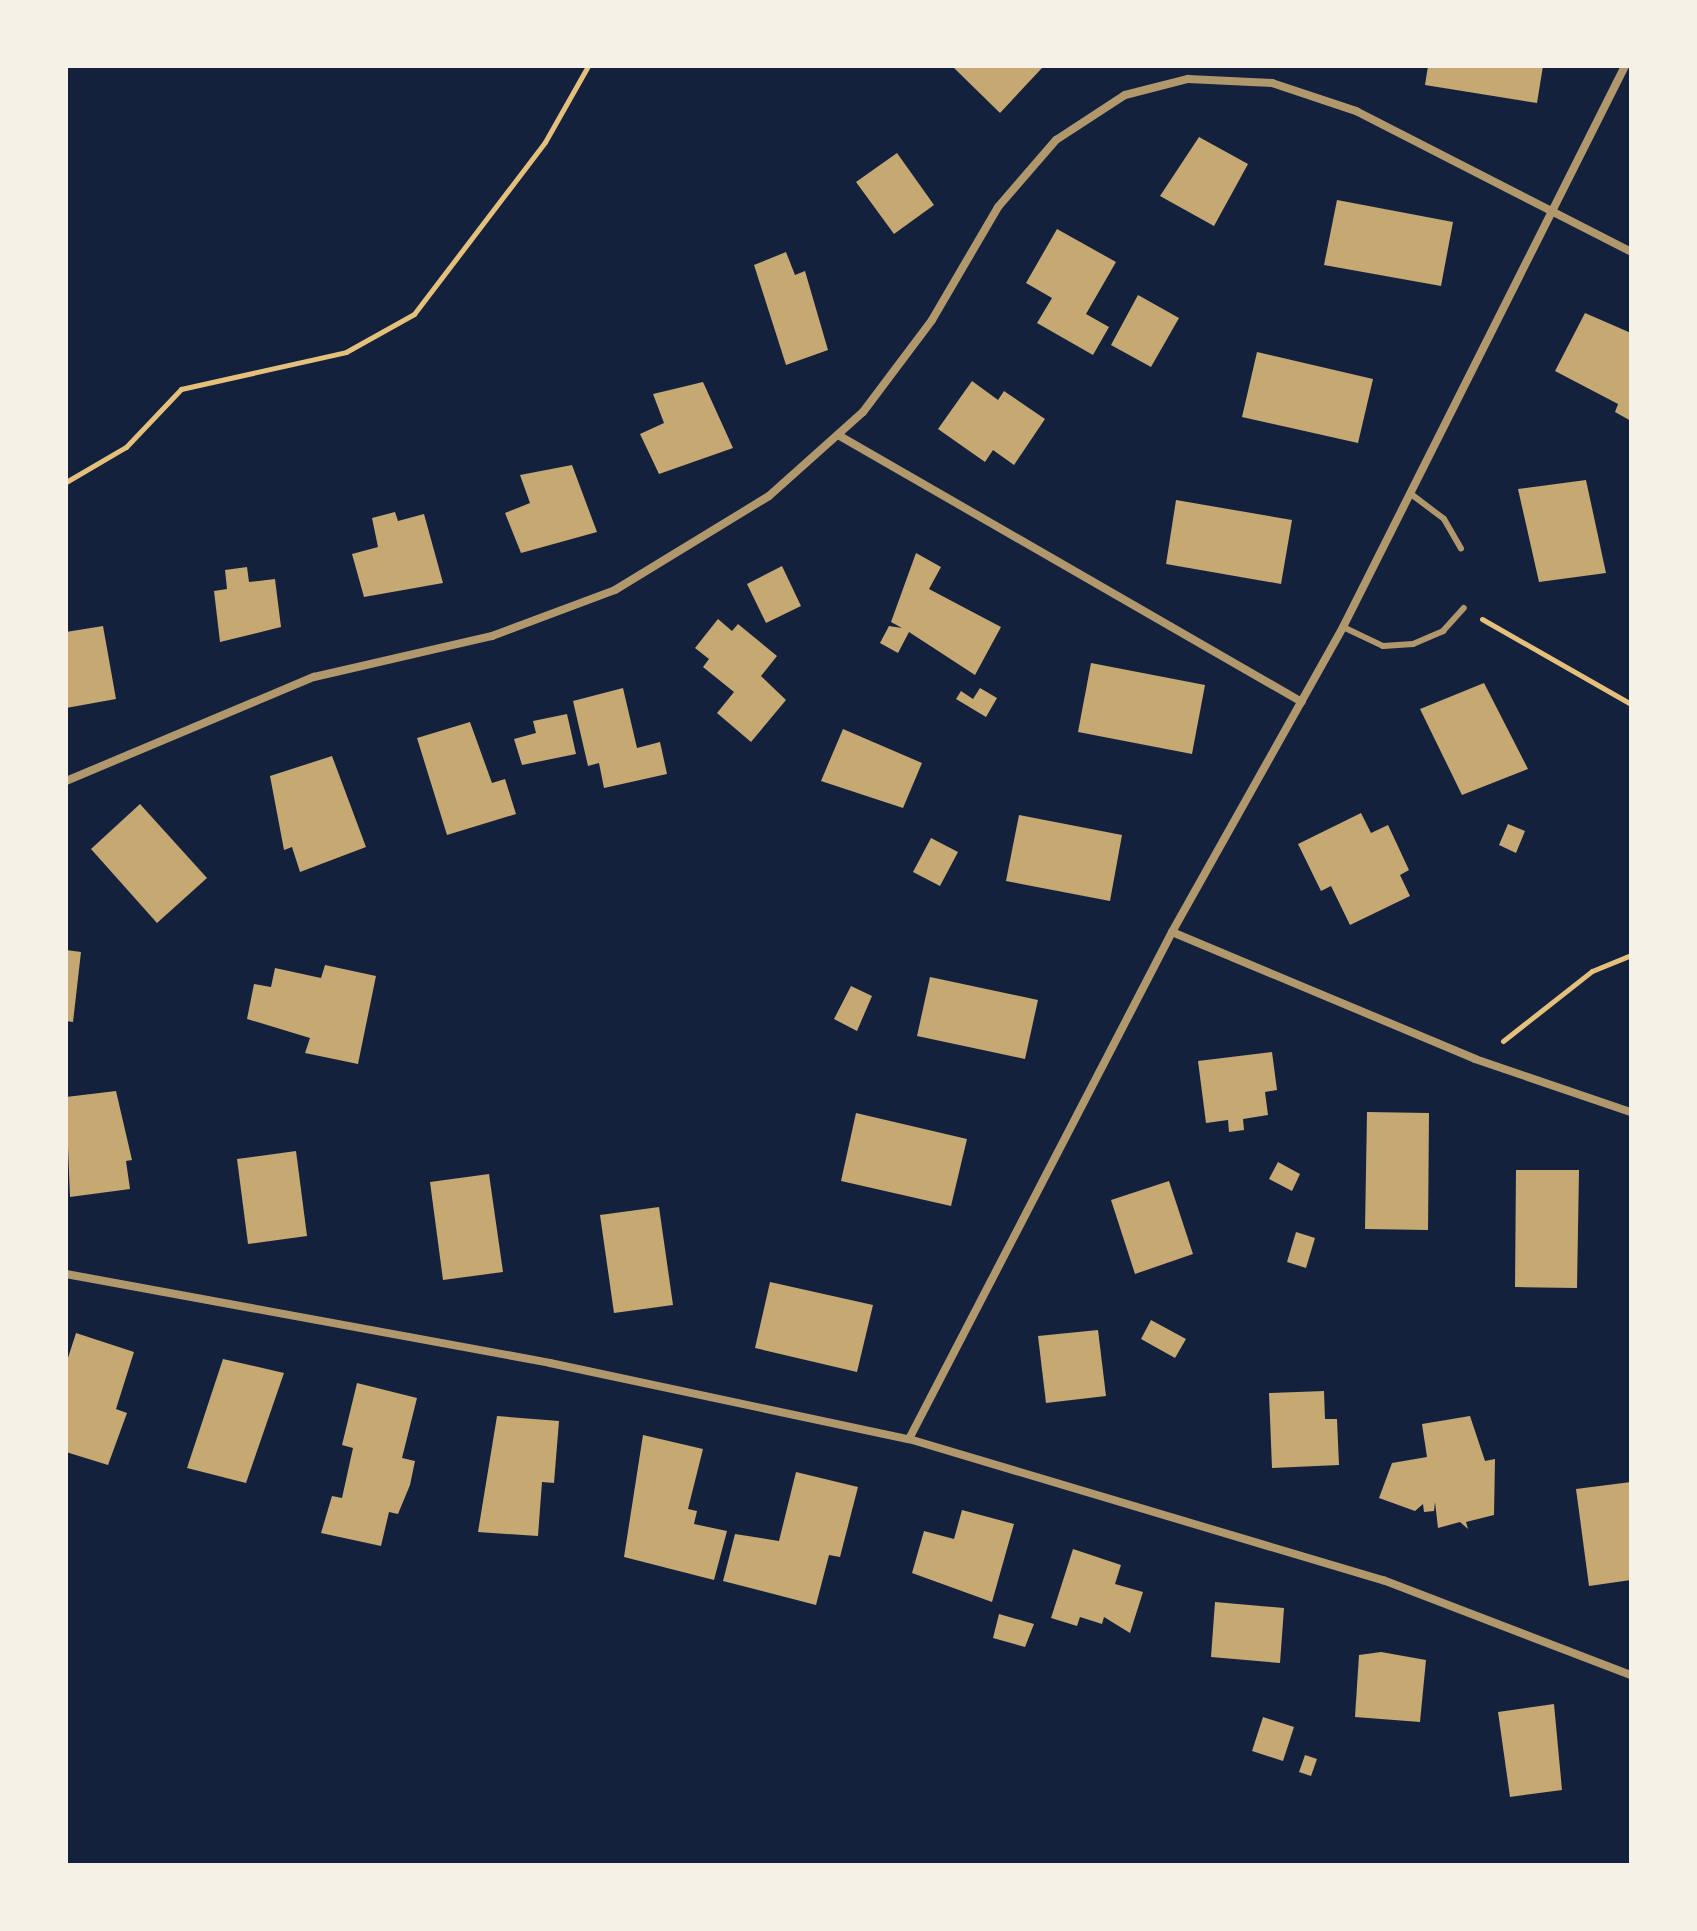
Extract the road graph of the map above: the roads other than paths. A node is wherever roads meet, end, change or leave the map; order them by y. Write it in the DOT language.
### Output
graph roads {
  1 [pos="1625,66"];
  2 [pos="1549,216"];
  3 [pos="1631,252"];
  4 [pos="838,435"];
  5 [pos="1411,494"];
  6 [pos="1461,549"];
  7 [pos="1464,608"];
  8 [pos="1343,627"];
  9 [pos="1302,702"];
  10 [pos="66,781"];
  11 [pos="1172,932"];
  12 [pos="1631,1112"];
  13 [pos="66,1274"];
  14 [pos="909,1439"];
  15 [pos="1631,1675"];
  1 -- 2 [label="street"];
  2 -- 3 [label="street"];
  2 -- 4 [label="street"];
  2 -- 5 [label="street"];
  4 -- 9 [label="street"];
  4 -- 10 [label="street"];
  5 -- 6 [label="lane"];
  5 -- 8 [label="street"];
  7 -- 8 [label="lane"];
  8 -- 9 [label="street"];
  9 -- 11 [label="street"];
  11 -- 12 [label="street"];
  11 -- 14 [label="street"];
  13 -- 14 [label="street"];
  14 -- 15 [label="street"];
}
